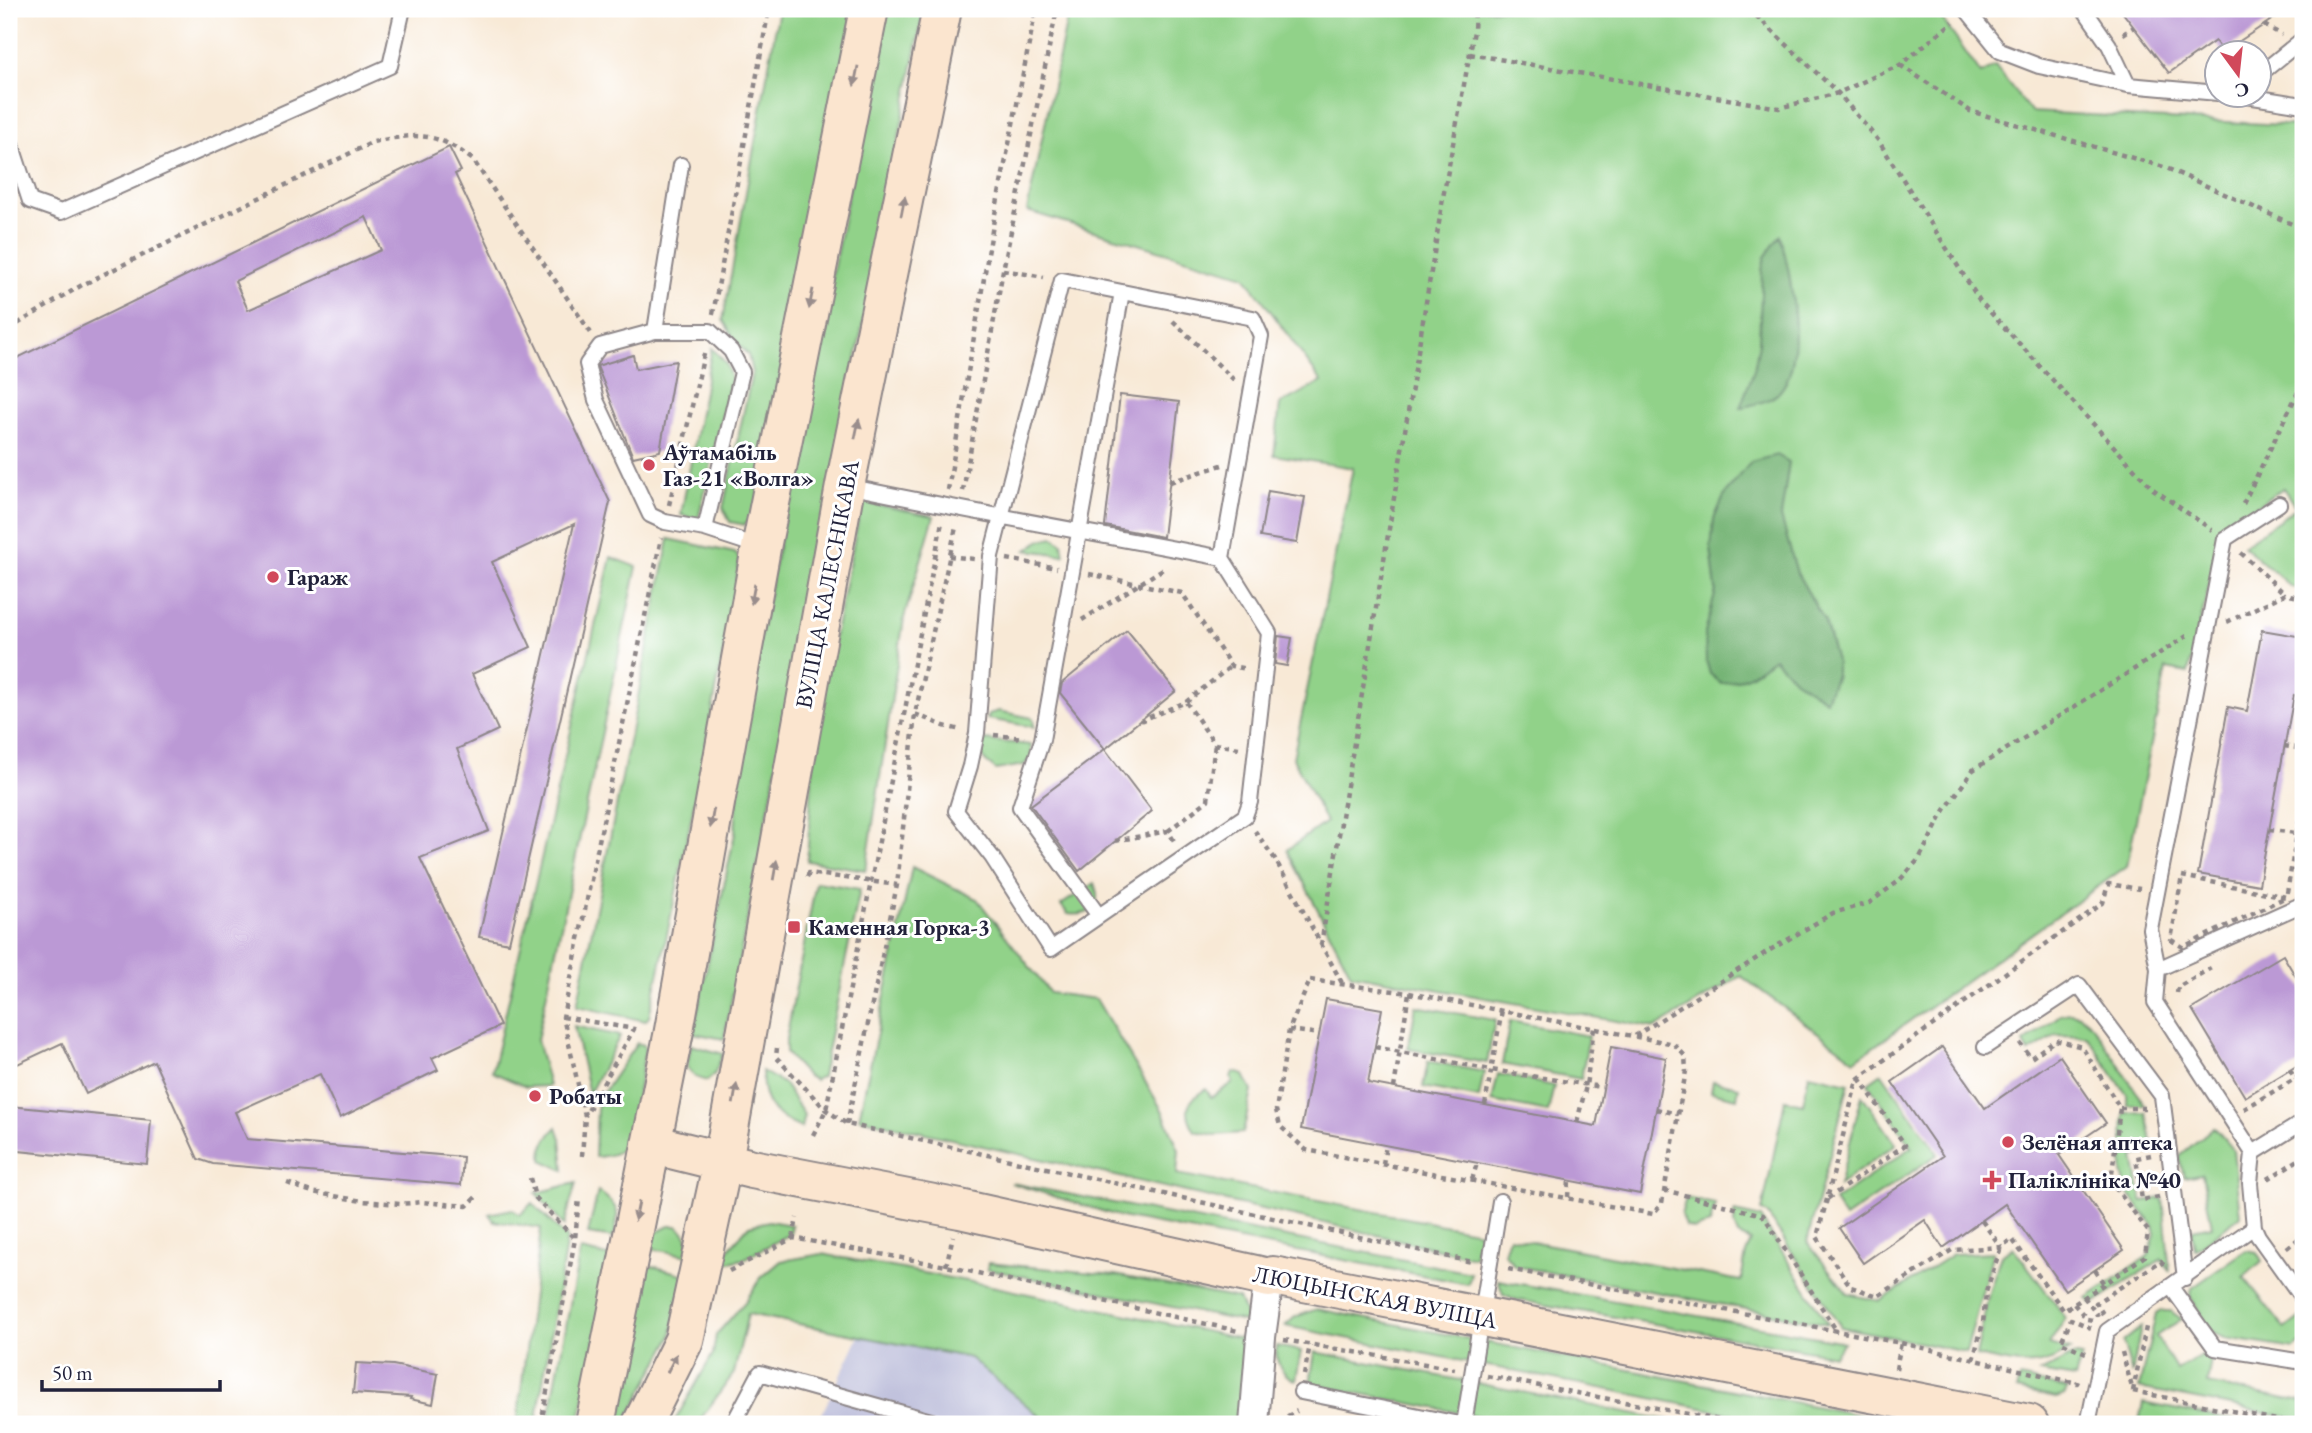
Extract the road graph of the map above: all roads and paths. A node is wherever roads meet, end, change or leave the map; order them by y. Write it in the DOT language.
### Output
graph roads {
  1 [pos="403,9"];
  2 [pos="769,9"];
  3 [pos="869,9"];
  4 [pos="942,9"];
  5 [pos="1036,9"];
  6 [pos="1057,9"];
  7 [pos="1475,9"];
  8 [pos="1749,9"];
  9 [pos="2084,9"];
  10 [pos="1967,10"];
  11 [pos="2303,39"];
  12 [pos="1469,54"];
  13 [pos="2274,62"];
  14 [pos="1900,65"];
  15 [pos="2128,85"];
  16 [pos="2204,92"];
  17 [pos="1838,93"];
  18 [pos="2274,101"];
  19 [pos="2303,105"];
  20 [pos="9,137"];
  21 [pos="681,166"];
  22 [pos="2303,229"];
  23 [pos="1003,270"];
  24 [pos="1062,280"];
  25 [pos="1122,292"];
  26 [pos="1148,297"];
  27 [pos="9,330"];
  28 [pos="655,331"];
  29 [pos="710,331"];
  30 [pos="600,346"];
  31 [pos="2303,383"];
  32 [pos="1250,395"];
  33 [pos="1239,460"];
  34 [pos="1170,482"];
  35 [pos="845,486"];
  36 [pos="2279,504"];
  37 [pos="945,507"];
  38 [pos="960,508"];
  39 [pos="1001,515"];
  40 [pos="664,522"];
  41 [pos="705,529"];
  42 [pos="1079,531"];
  43 [pos="2225,539"];
  44 [pos="761,548"];
  45 [pos="1191,552"];
  46 [pos="949,556"];
  47 [pos="991,556"];
  48 [pos="1222,558"];
  49 [pos="1072,570"];
  50 [pos="1138,584"];
  51 [pos="2285,594"];
  52 [pos="2303,598"];
  53 [pos="2211,622"];
  54 [pos="1061,633"];
  55 [pos="1231,666"];
  56 [pos="1265,672"];
  57 [pos="1186,702"];
  58 [pos="1140,721"];
  59 [pos="1215,744"];
  60 [pos="2284,746"];
  61 [pos="2303,749"];
  62 [pos="1256,751"];
  63 [pos="2303,797"];
  64 [pos="1245,816"];
  65 [pos="2269,830"];
  66 [pos="1168,831"];
  67 [pos="2297,833"];
  68 [pos="1115,841"];
  69 [pos="1186,858"];
  70 [pos="808,873"];
  71 [pos="872,883"];
  72 [pos="897,885"];
  73 [pos="2157,892"];
  74 [pos="2178,896"];
  75 [pos="2286,897"];
  76 [pos="2303,904"];
  77 [pos="1099,916"];
  78 [pos="1321,945"];
  79 [pos="2213,967"];
  80 [pos="2158,969"];
  81 [pos="1342,983"];
  82 [pos="1409,993"];
  83 [pos="2175,1001"];
  84 [pos="1502,1010"];
  85 [pos="564,1017"];
  86 [pos="1594,1027"];
  87 [pos="1289,1030"];
  88 [pos="1320,1034"];
  89 [pos="1635,1036"];
  90 [pos="2025,1036"];
  91 [pos="1375,1046"];
  92 [pos="1985,1047"];
  93 [pos="1401,1051"];
  94 [pos="776,1057"];
  95 [pos="1491,1070"];
  96 [pos="2290,1070"];
  97 [pos="2303,1074"];
  98 [pos="1859,1078"];
  99 [pos="2295,1079"];
  100 [pos="1586,1086"];
  101 [pos="1602,1087"];
  102 [pos="1395,1088"];
  103 [pos="2143,1098"];
  104 [pos="1485,1105"];
  105 [pos="2120,1108"];
  106 [pos="1656,1109"];
  107 [pos="826,1110"];
  108 [pos="1678,1114"];
  109 [pos="585,1116"];
  110 [pos="2231,1118"];
  111 [pos="1577,1122"];
  112 [pos="2303,1122"];
  113 [pos="847,1124"];
  114 [pos="813,1135"];
  115 [pos="652,1144"];
  116 [pos="1386,1145"];
  117 [pos="2253,1153"];
  118 [pos="2158,1154"];
  119 [pos="582,1156"];
  120 [pos="2303,1157"];
  121 [pos="723,1161"];
  122 [pos="1477,1163"];
  123 [pos="1383,1164"];
  124 [pos="530,1178"];
  125 [pos="1472,1180"];
  126 [pos="1569,1180"];
  127 [pos="2265,1181"];
  128 [pos="287,1183"];
  129 [pos="1664,1191"];
  130 [pos="478,1195"];
  131 [pos="2165,1196"];
  132 [pos="1568,1197"];
  133 [pos="579,1198"];
  134 [pos="1827,1199"];
  135 [pos="1500,1201"];
  136 [pos="797,1218"];
  137 [pos="1982,1221"];
  138 [pos="2254,1227"];
  139 [pos="2303,1236"];
  140 [pos="2279,1238"];
  141 [pos="575,1239"];
  142 [pos="2001,1247"];
  143 [pos="2287,1248"];
  144 [pos="2295,1259"];
  145 [pos="1490,1266"];
  146 [pos="2095,1270"];
  147 [pos="2184,1271"];
  148 [pos="1269,1278"];
  149 [pos="2104,1284"];
  150 [pos="2171,1287"];
  151 [pos="2084,1297"];
  152 [pos="2303,1299"];
  153 [pos="2093,1309"];
  154 [pos="1482,1317"];
  155 [pos="2102,1321"];
  156 [pos="2138,1326"];
  157 [pos="1836,1331"];
  158 [pos="2096,1331"];
  159 [pos="1261,1337"];
  160 [pos="2119,1341"];
  161 [pos="1973,1360"];
  162 [pos="2303,1362"];
  163 [pos="2083,1363"];
  164 [pos="1473,1373"];
  165 [pos="2080,1373"];
  166 [pos="2133,1391"];
  167 [pos="1301,1392"];
  168 [pos="1297,1411"];
  169 [pos="541,1424"];
  170 [pos="595,1424"];
  171 [pos="642,1424"];
  172 [pos="733,1424"];
  173 [pos="935,1424"];
  174 [pos="1254,1424"];
  175 [pos="1282,1424"];
  176 [pos="1462,1424"];
  177 [pos="1741,1424"];
  178 [pos="2029,1424"];
  179 [pos="2088,1424"];
  180 [pos="2297,1424"];
  1 -- 20 [label="lane"];
  2 -- 29 [label="path"];
  3 -- 44 [label="main road, one-way"];
  35 -- 4 [label="main road, ВУЛІЦА КАЛЕСНІКАВА, one-way"];
  5 -- 37 [label="path"];
  6 -- 23 [label="path"];
  7 -- 12 [label="path"];
  8 -- 17 [label="path"];
  9 -- 15 [label="lane"];
  10 -- 14 [label="path"];
  10 -- 15 [label="lane"];
  11 -- 13 [label="lane"];
  12 -- 17 [label="path"];
  12 -- 78 [label="path"];
  14 -- 17 [label="path"];
  14 -- 22 [label="path"];
  15 -- 16 [label="lane"];
  17 -- 43 [label="path"];
  18 -- 19 [label="lane"];
  21 -- 28 [label="lane"];
  23 -- 24 [label="path"];
  23 -- 38 [label="path"];
  24 -- 25 [label="lane"];
  24 -- 39 [label="lane"];
  25 -- 26 [label="lane"];
  25 -- 42 [label="lane"];
  26 -- 32 [label="path"];
  26 -- 32 [label="lane"];
  27 -- 30 [label="path"];
  28 -- 29 [label="lane"];
  28 -- 30 [label="lane"];
  29 -- 40 [label="path"];
  29 -- 41 [label="lane"];
  30 -- 40 [label="lane"];
  31 -- 43 [label="path"];
  32 -- 33 [label="lane"];
  33 -- 34 [label="path"];
  33 -- 48 [label="lane"];
  35 -- 37 [label="lane"];
  121 -- 35 [label="main road, ВУЛІЦА КАЛЕСНІКАВА, one-way"];
  36 -- 43 [label="lane"];
  37 -- 38 [label="lane"];
  37 -- 71 [label="path"];
  38 -- 39 [label="lane"];
  38 -- 46 [label="path"];
  39 -- 42 [label="lane"];
  39 -- 47 [label="lane"];
  40 -- 41 [label="lane"];
  40 -- 85 [label="path"];
  41 -- 44 [label="lane"];
  42 -- 45 [label="lane"];
  42 -- 49 [label="lane"];
  43 -- 51 [label="path"];
  43 -- 53 [label="lane"];
  44 -- 115 [label="main road, one-way"];
  45 -- 48 [label="lane"];
  45 -- 50 [label="path"];
  46 -- 47 [label="path"];
  46 -- 72 [label="path"];
  47 -- 49 [label="path"];
  47 -- 77 [label="lane"];
  48 -- 56 [label="lane"];
  49 -- 50 [label="path"];
  49 -- 54 [label="lane"];
  50 -- 54 [label="path"];
  50 -- 55 [label="path"];
  51 -- 52 [label="path"];
  51 -- 53 [label="path"];
  53 -- 73 [label="lane"];
  53 -- 89 [label="path"];
  54 -- 77 [label="lane"];
  55 -- 56 [label="path"];
  55 -- 57 [label="path"];
  56 -- 62 [label="lane"];
  57 -- 58 [label="path"];
  57 -- 59 [label="path"];
  59 -- 62 [label="path"];
  59 -- 66 [label="path"];
  60 -- 61 [label="path"];
  62 -- 64 [label="lane"];
  63 -- 67 [label="path"];
  64 -- 69 [label="lane"];
  64 -- 78 [label="path"];
  65 -- 67 [label="path"];
  66 -- 68 [label="path"];
  66 -- 69 [label="path"];
  67 -- 75 [label="path"];
  69 -- 77 [label="lane"];
  70 -- 71 [label="path"];
  71 -- 72 [label="path"];
  71 -- 107 [label="path"];
  72 -- 113 [label="path"];
  73 -- 74 [label="path"];
  73 -- 80 [label="lane"];
  73 -- 98 [label="path"];
  74 -- 75 [label="path"];
  74 -- 75 [label="path"];
  76 -- 80 [label="lane"];
  78 -- 81 [label="path"];
  79 -- 83 [label="path"];
  80 -- 110 [label="lane"];
  81 -- 82 [label="path"];
  81 -- 87 [label="path"];
  82 -- 84 [label="path"];
  82 -- 93 [label="path"];
  84 -- 86 [label="path"];
  84 -- 95 [label="path"];
  85 -- 109 [label="path"];
  85 -- 109 [label="path"];
  86 -- 89 [label="path"];
  86 -- 100 [label="path"];
  87 -- 88 [label="path"];
  87 -- 123 [label="path"];
  89 -- 108 [label="path"];
  90 -- 105 [label="path"];
  91 -- 93 [label="path"];
  92 -- 147 [label="lane"];
  93 -- 95 [label="path"];
  93 -- 102 [label="path"];
  94 -- 107 [label="path"];
  95 -- 100 [label="path"];
  95 -- 104 [label="path"];
  96 -- 99 [label="path"];
  97 -- 99 [label="path"];
  98 -- 134 [label="path"];
  98 -- 134 [label="path"];
  99 -- 110 [label="path"];
  100 -- 101 [label="path"];
  100 -- 111 [label="path"];
  103 -- 105 [label="path"];
  105 -- 149 [label="path"];
  106 -- 108 [label="path"];
  107 -- 113 [label="path"];
  107 -- 114 [label="path"];
  108 -- 129 [label="path"];
  109 -- 119 [label="path"];
  110 -- 117 [label="lane"];
  112 -- 117 [label="lane"];
  113 -- 145 [label="path"];
  115 -- 121 [label="main road"];
  115 -- 170 [label="main road, one-way"];
  116 -- 123 [label="path"];
  117 -- 138 [label="lane"];
  118 -- 131 [label="path"];
  120 -- 127 [label="path"];
  121 -- 148 [label="main road, ЛЮЦЫНСКАЯ ВУЛІЦА"];
  171 -- 121 [label="main road, ВУЛІЦА КАЛЕСНІКАВА, one-way"];
  122 -- 125 [label="path"];
  123 -- 125 [label="path"];
  124 -- 141 [label="path"];
  125 -- 132 [label="path"];
  126 -- 132 [label="path"];
  128 -- 130 [label="path"];
  129 -- 132 [label="path"];
  129 -- 157 [label="path"];
  133 -- 141 [label="path"];
  134 -- 142 [label="path"];
  135 -- 145 [label="lane"];
  136 -- 159 [label="path"];
  137 -- 142 [label="path"];
  138 -- 147 [label="lane"];
  138 -- 152 [label="lane"];
  139 -- 143 [label="path"];
  140 -- 143 [label="path"];
  141 -- 169 [label="path"];
  142 -- 151 [label="path"];
  142 -- 161 [label="path"];
  143 -- 144 [label="path"];
  145 -- 154 [label="lane"];
  145 -- 157 [label="path"];
  146 -- 149 [label="path"];
  147 -- 150 [label="lane"];
  147 -- 155 [label="path"];
  148 -- 154 [label="main road, ЛЮЦЫНСКАЯ ВУЛІЦА"];
  148 -- 159 [label="street"];
  149 -- 151 [label="path"];
  150 -- 162 [label="lane"];
  150 -- 179 [label="lane"];
  151 -- 153 [label="path"];
  154 -- 164 [label="lane"];
  154 -- 178 [label="main road, ЛЮЦЫНСКАЯ ВУЛІЦА"];
  156 -- 166 [label="path"];
  157 -- 161 [label="path"];
  158 -- 163 [label="path"];
  159 -- 164 [label="path"];
  159 -- 174 [label="street"];
  160 -- 166 [label="path"];
  161 -- 165 [label="path"];
  164 -- 176 [label="lane"];
  164 -- 177 [label="path"];
  166 -- 180 [label="path"];
  167 -- 176 [label="lane"];
  168 -- 175 [label="path"];
  172 -- 173 [label="lane"];
}
